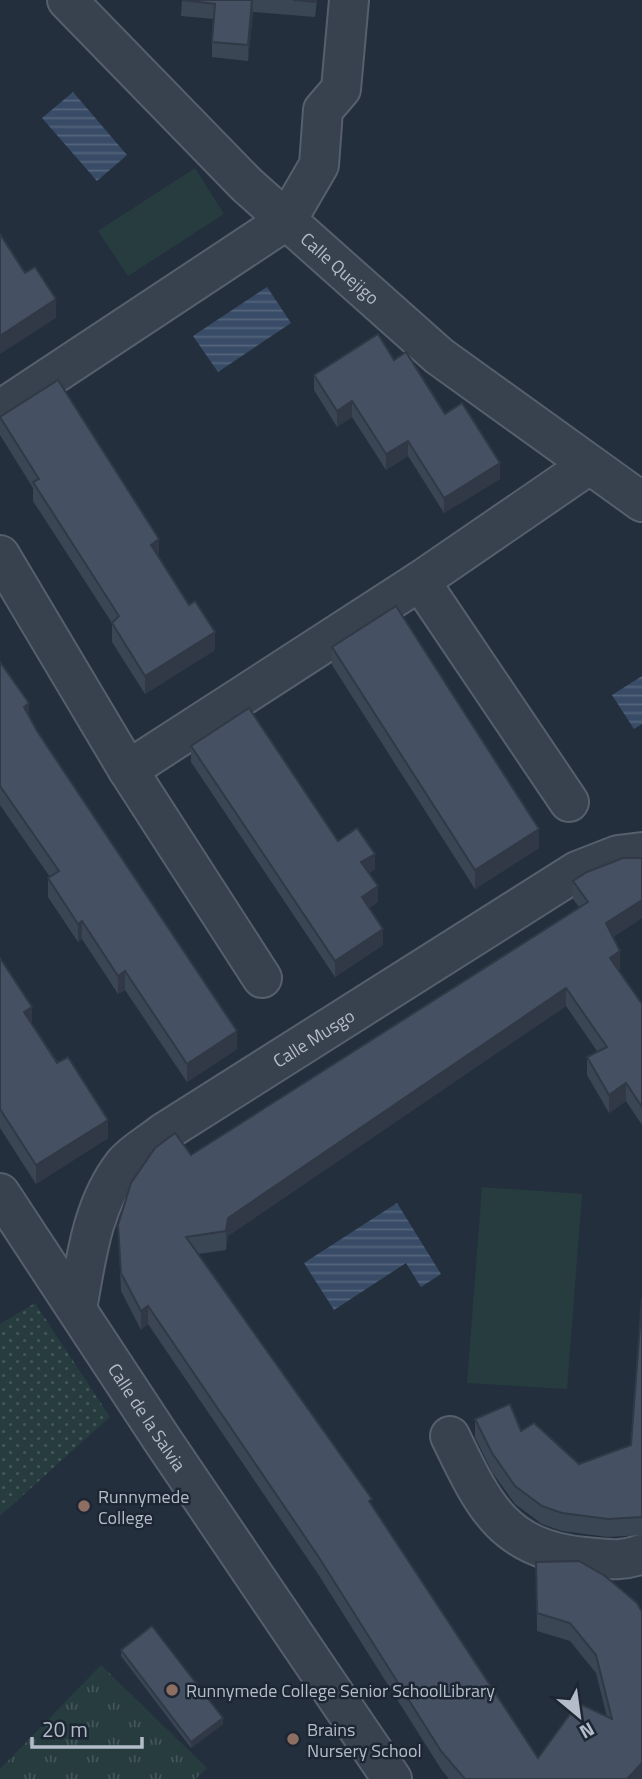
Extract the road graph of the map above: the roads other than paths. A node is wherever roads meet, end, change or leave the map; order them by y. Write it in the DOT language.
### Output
graph roads {
  1 [pos="67,0"];
  2 [pos="349,0"];
  3 [pos="287,220"];
  4 [pos="0,410"];
  5 [pos="589,465"];
  6 [pos="642,502"];
  7 [pos="0,555"];
  8 [pos="420,581"];
  9 [pos="128,770"];
  10 [pos="569,802"];
  11 [pos="642,852"];
  12 [pos="262,978"];
  13 [pos="0,1193"];
  14 [pos="77,1309"];
  15 [pos="450,1436"];
  16 [pos="636,1564"];
  17 [pos="392,1779"];
  1 -- 3 [label="street, Calle Quejigo"];
  2 -- 3 [label="street"];
  3 -- 4 [label="street"];
  3 -- 5 [label="street, Calle Quejigo"];
  5 -- 6 [label="street, Calle Quejigo"];
  5 -- 8 [label="street"];
  7 -- 9 [label="street"];
  8 -- 9 [label="street"];
  8 -- 10 [label="street"];
  9 -- 12 [label="street"];
  11 -- 14 [label="street, Calle Musgo"];
  13 -- 14 [label="street, Calle de la Salvia"];
  14 -- 17 [label="street, Calle de la Salvia"];
  15 -- 16 [label="street"];
}
